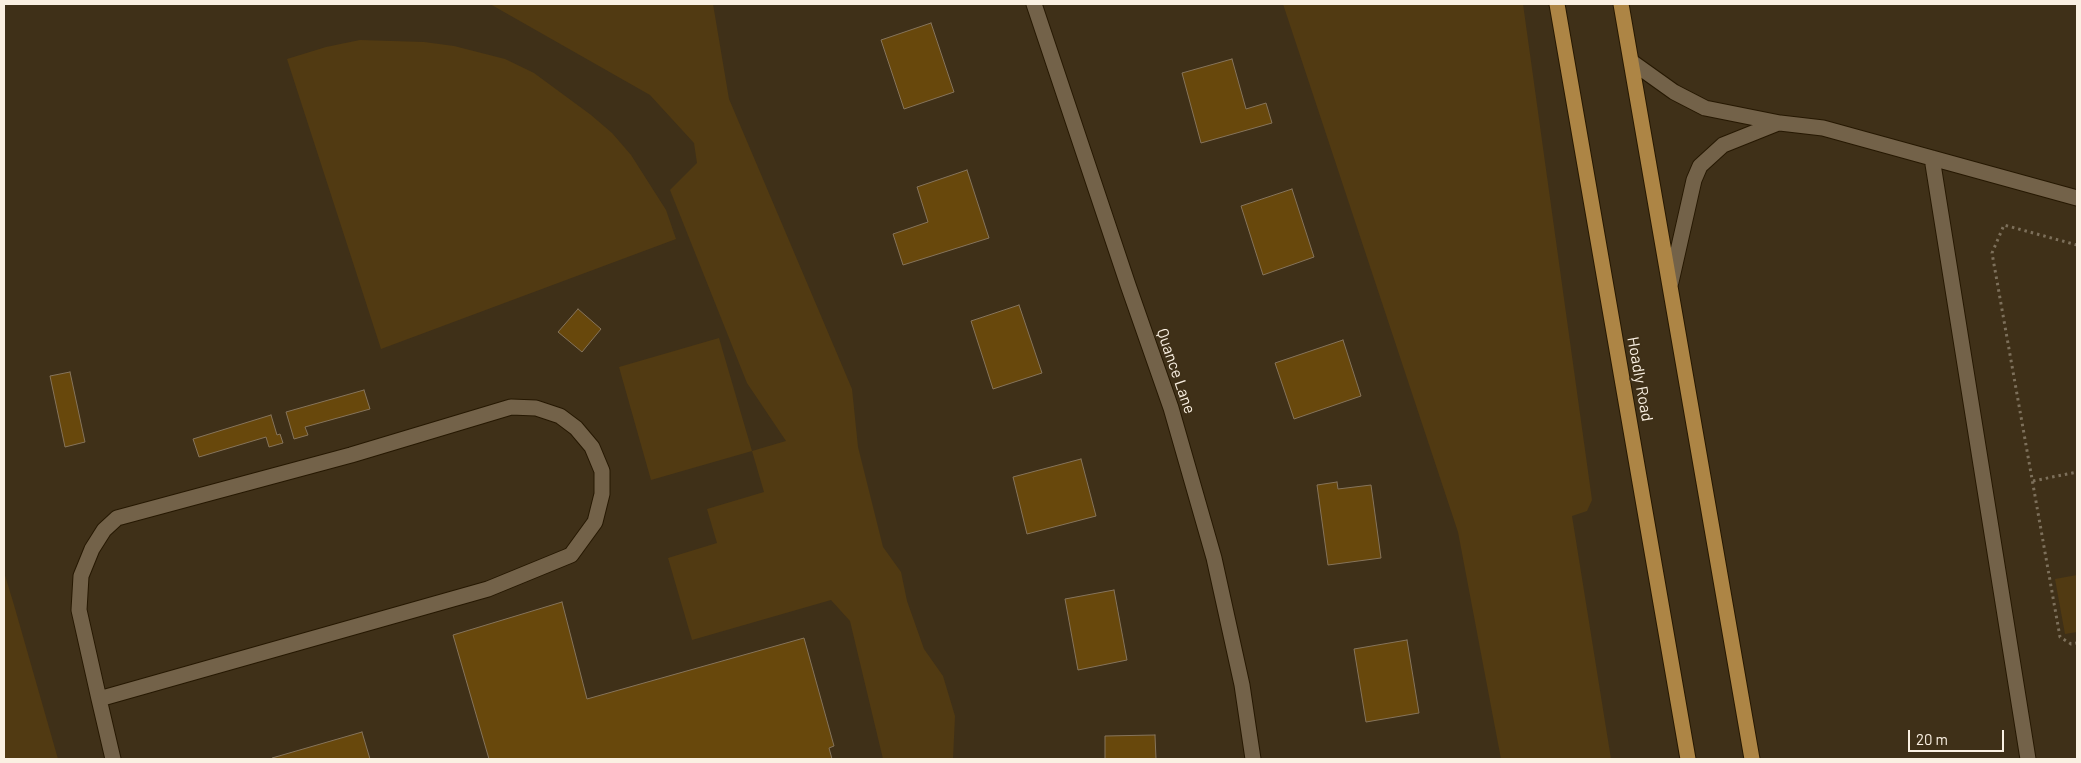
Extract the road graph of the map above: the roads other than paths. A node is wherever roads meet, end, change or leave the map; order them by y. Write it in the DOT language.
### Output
graph roads {
  1 [pos="1034,4"];
  2 [pos="1557,4"];
  3 [pos="1621,4"];
  4 [pos="1632,62"];
  5 [pos="1780,123"];
  6 [pos="1932,158"];
  7 [pos="2077,198"];
  8 [pos="1670,282"];
  9 [pos="99,699"];
  10 [pos="113,759"];
  11 [pos="1253,759"];
  12 [pos="1688,759"];
  13 [pos="1752,759"];
  14 [pos="2028,759"];
  1 -- 11 [label="street, Quance Lane"];
  2 -- 12 [label="main road, Hoadly Road"];
  3 -- 4 [label="main road"];
  4 -- 5 [label="street"];
  4 -- 8 [label="main road"];
  5 -- 6 [label="street"];
  5 -- 8 [label="street"];
  6 -- 7 [label="street"];
  6 -- 14 [label="street"];
  8 -- 13 [label="main road"];
  9 -- 9 [label="street"];
  9 -- 10 [label="street"];
}
